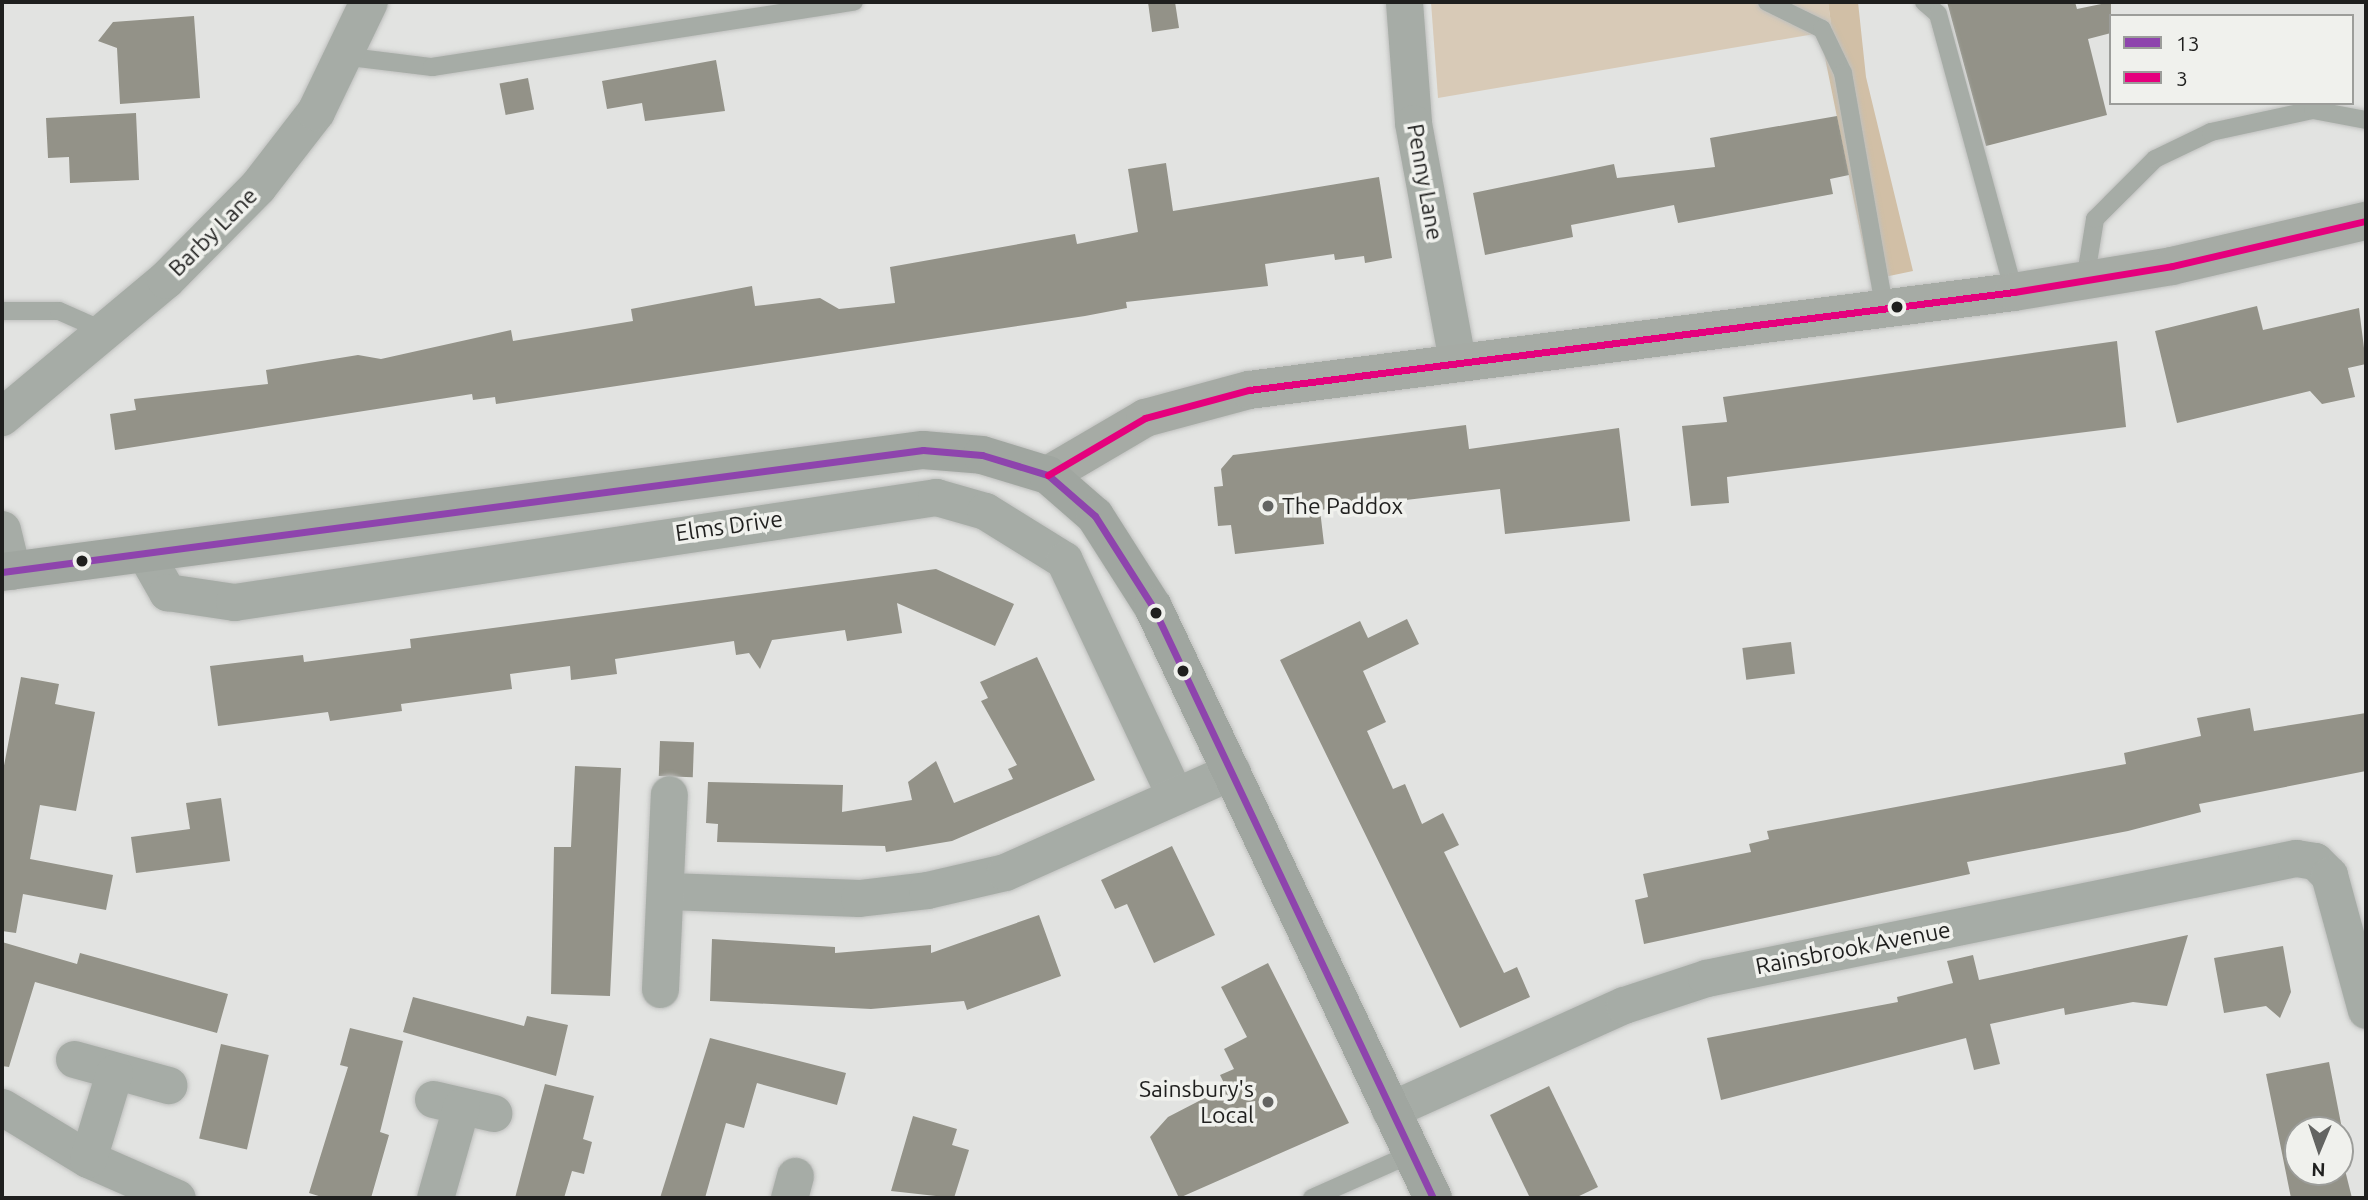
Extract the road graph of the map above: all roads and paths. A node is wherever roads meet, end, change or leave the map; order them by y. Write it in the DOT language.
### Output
graph roads {
  1 [pos="369,2"];
  2 [pos="854,2"];
  3 [pos="1404,2"];
  4 [pos="1767,2"];
  5 [pos="1924,2"];
  6 [pos="342,56"];
  7 [pos="2366,120"];
  8 [pos="2366,221"];
  9 [pos="2085,281"];
  10 [pos="2014,292"];
  11 [pos="1885,310"];
  12 [pos="2,311"];
  13 [pos="102,330"];
  14 [pos="1457,360"];
  15 [pos="2,417"];
  16 [pos="1048,475"];
  17 [pos="2,530"];
  18 [pos="146,555"];
  19 [pos="7,571"];
  20 [pos="1233,771"];
  21 [pos="669,794"];
  22 [pos="1174,794"];
  23 [pos="668,891"];
  24 [pos="660,989"];
  25 [pos="2366,1010"];
  26 [pos="74,1059"];
  27 [pos="114,1073"];
  28 [pos="167,1085"];
  29 [pos="463,1106"];
  30 [pos="2,1108"];
  31 [pos="1390,1110"];
  32 [pos="1412,1154"];
  33 [pos="88,1159"];
  34 [pos="177,1198"];
  35 [pos="435,1198"];
  36 [pos="1312,1198"];
  37 [pos="1433,1198"];
  1 -- 6 [label="street, Barby Lane"];
  2 -- 6 [label="lane"];
  3 -- 14 [label="street, Penny Lane"];
  4 -- 11 [label="lane"];
  5 -- 10 [label="lane"];
  6 -- 13 [label="street, Barby Lane"];
  7 -- 9 [label="lane"];
  8 -- 9 [label="main road"];
  9 -- 10 [label="main road"];
  10 -- 11 [label="main road"];
  11 -- 14 [label="main road"];
  12 -- 13 [label="lane"];
  13 -- 15 [label="street, Barby Lane"];
  14 -- 16 [label="main road"];
  16 -- 18 [label="highway"];
  16 -- 20 [label="highway"];
  17 -- 19 [label="street"];
  18 -- 19 [label="highway"];
  18 -- 22 [label="street, Elms Drive"];
  20 -- 22 [label="street"];
  20 -- 31 [label="highway"];
  21 -- 23 [label="street"];
  22 -- 23 [label="street"];
  23 -- 24 [label="street"];
  25 -- 31 [label="street, Rainsbrook Avenue"];
  26 -- 27 [label="street"];
  27 -- 28 [label="street"];
  27 -- 33 [label="street"];
  29 -- 35 [label="street"];
  30 -- 33 [label="street"];
  31 -- 32 [label="highway"];
  32 -- 36 [label="lane"];
  32 -- 37 [label="highway"];
  33 -- 34 [label="street"];
}
